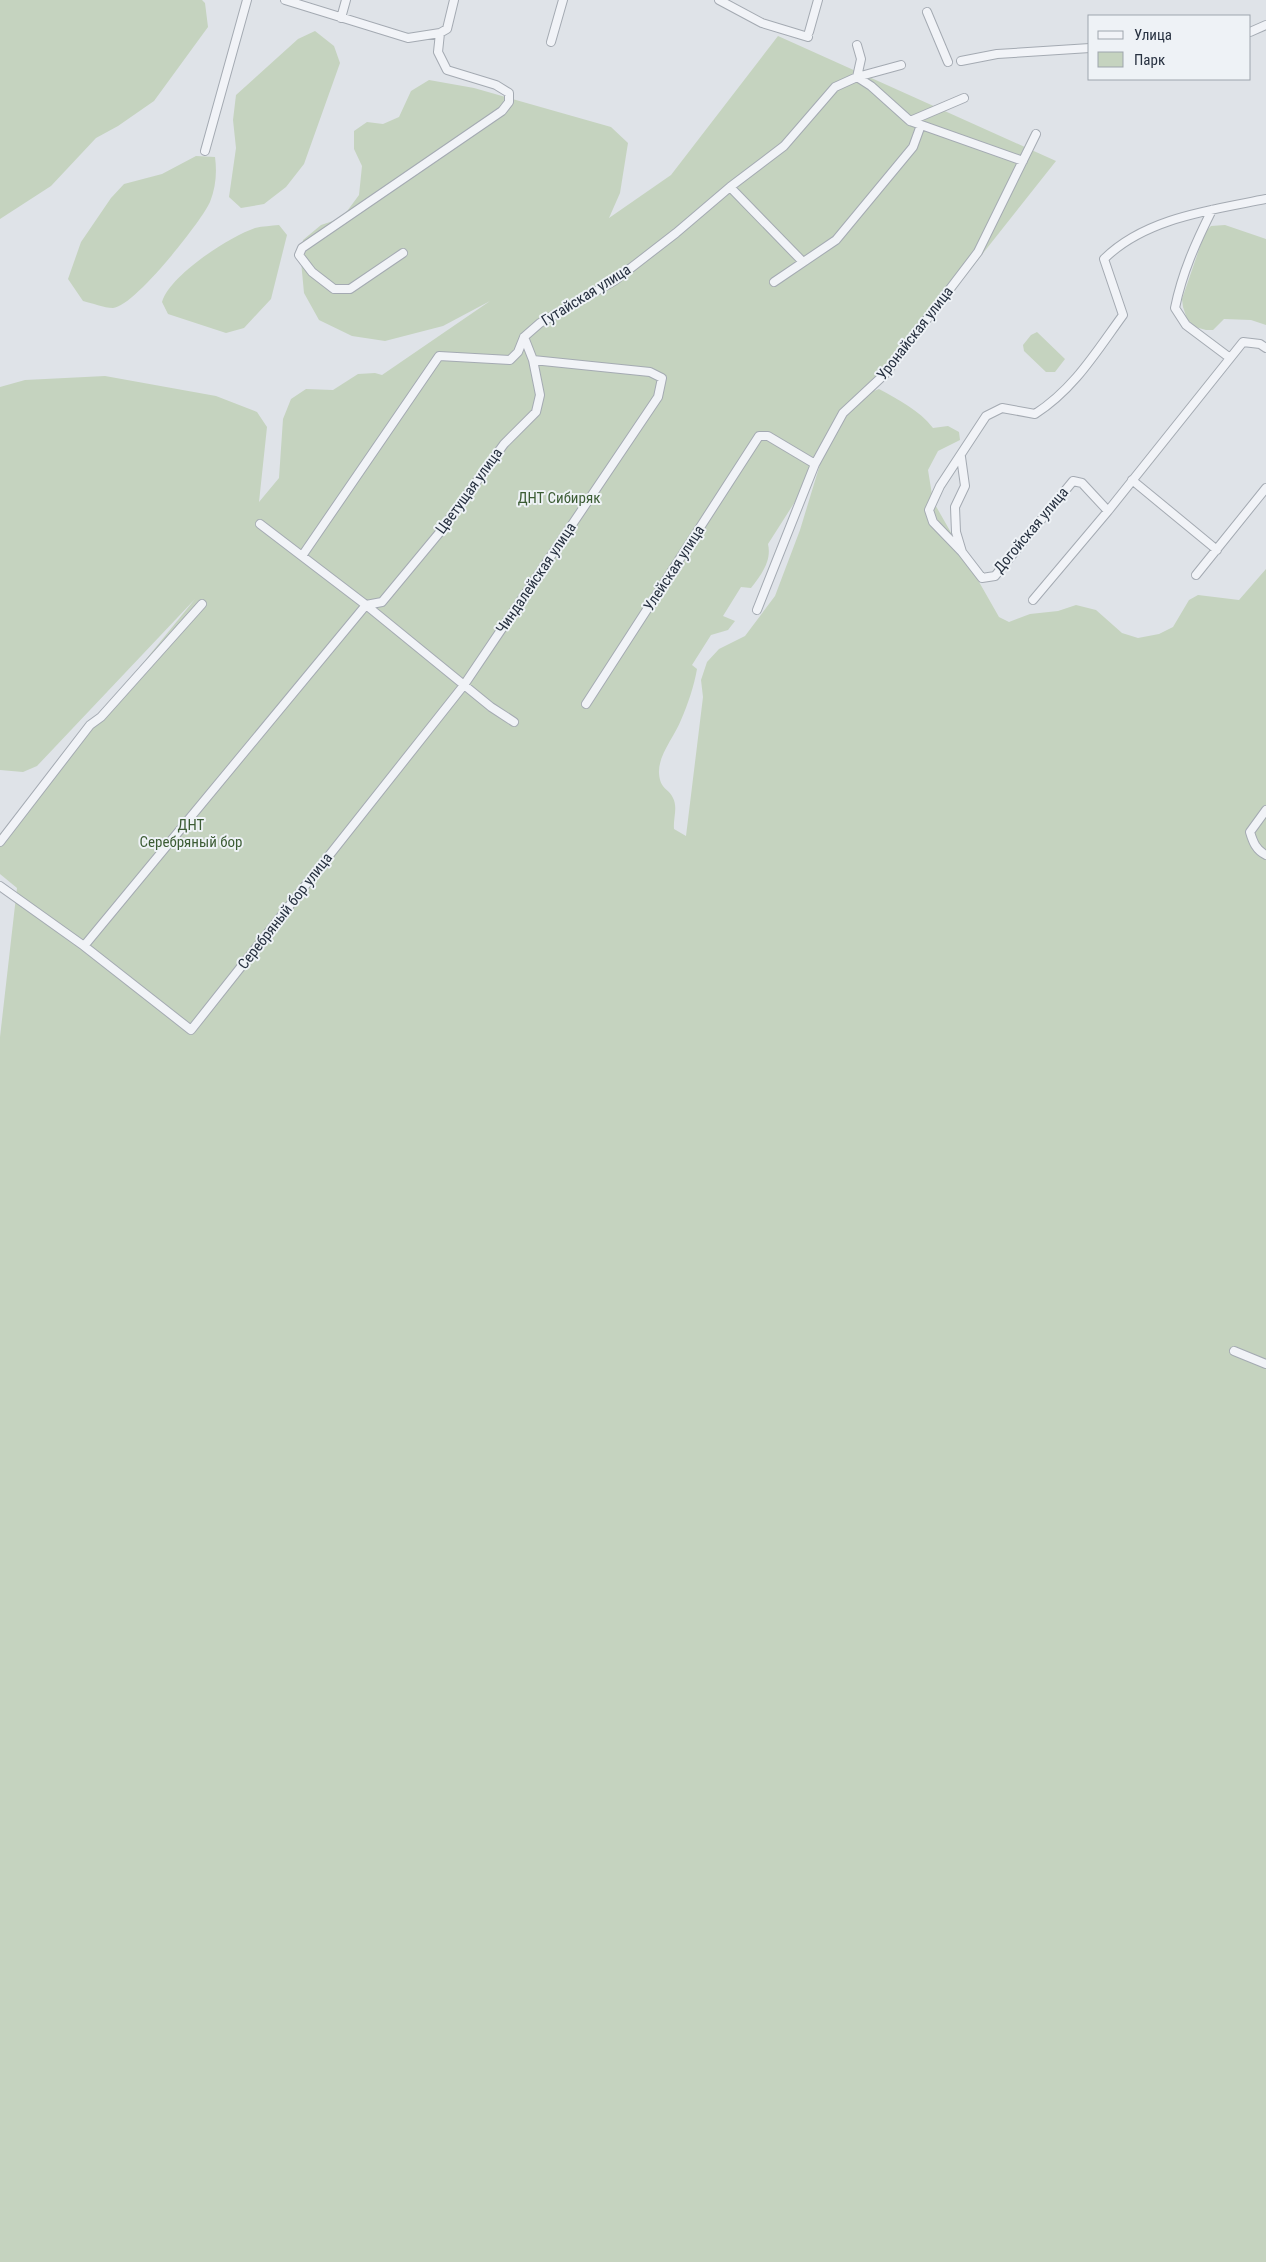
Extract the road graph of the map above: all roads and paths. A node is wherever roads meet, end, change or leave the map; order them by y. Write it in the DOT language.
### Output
graph roads {
  1 [pos="247,0"];
  2 [pos="285,0"];
  3 [pos="346,0"];
  4 [pos="454,0"];
  5 [pos="563,0"];
  6 [pos="818,0"];
  7 [pos="722,2"];
  8 [pos="927,12"];
  9 [pos="341,18"];
  10 [pos="1266,25"];
  11 [pos="1251,32"];
  12 [pos="440,33"];
  13 [pos="551,42"];
  14 [pos="857,45"];
  15 [pos="1088,48"];
  16 [pos="961,61"];
  17 [pos="948,62"];
  18 [pos="901,65"];
  19 [pos="857,77"];
  20 [pos="964,98"];
  21 [pos="910,121"];
  22 [pos="921,125"];
  23 [pos="1036,134"];
  24 [pos="204,152"];
  25 [pos="1023,161"];
  26 [pos="730,187"];
  27 [pos="1266,199"];
  28 [pos="1212,210"];
  29 [pos="403,254"];
  30 [pos="802,261"];
  31 [pos="774,282"];
  32 [pos="524,336"];
  33 [pos="1266,348"];
  34 [pos="1230,358"];
  35 [pos="533,360"];
  36 [pos="961,457"];
  37 [pos="816,464"];
  38 [pos="1132,480"];
  39 [pos="1266,488"];
  40 [pos="1108,510"];
  41 [pos="260,524"];
  42 [pos="1216,550"];
  43 [pos="962,552"];
  44 [pos="302,556"];
  45 [pos="1196,575"];
  46 [pos="1032,600"];
  47 [pos="202,604"];
  48 [pos="366,606"];
  49 [pos="757,610"];
  50 [pos="464,685"];
  51 [pos="586,704"];
  52 [pos="514,722"];
  53 [pos="1266,810"];
  54 [pos="0,842"];
  55 [pos="1266,856"];
  56 [pos="0,886"];
  57 [pos="84,946"];
  58 [pos="1234,1351"];
  59 [pos="1266,1364"];
  1 -- 24 [label="street"];
  2 -- 9 [label="street"];
  3 -- 9 [label="street"];
  4 -- 12 [label="street"];
  5 -- 13 [label="street"];
  6 -- 7 [label="street"];
  8 -- 17 [label="street"];
  9 -- 12 [label="street"];
  10 -- 11 [label="street"];
  12 -- 29 [label="street"];
  14 -- 19 [label="street"];
  15 -- 16 [label="street"];
  18 -- 19 [label="street"];
  19 -- 21 [label="street"];
  19 -- 26 [label="street, Гутайская улица"];
  20 -- 21 [label="street"];
  21 -- 22 [label="street"];
  22 -- 25 [label="street"];
  22 -- 30 [label="street"];
  23 -- 25 [label="street, Уронайская улица"];
  25 -- 37 [label="street, Уронайская улица"];
  26 -- 30 [label="street"];
  26 -- 32 [label="street, Гутайская улица"];
  27 -- 28 [label="street"];
  28 -- 34 [label="street"];
  28 -- 36 [label="street"];
  30 -- 31 [label="street"];
  32 -- 35 [label="street, Цветущая улица"];
  32 -- 44 [label="street, Гутайская улица"];
  33 -- 34 [label="street"];
  34 -- 38 [label="street"];
  35 -- 48 [label="street, Цветущая улица"];
  35 -- 50 [label="street, Чиндалейская улица"];
  36 -- 43 [label="street, Догойская улица"];
  36 -- 43 [label="street"];
  37 -- 49 [label="street, Уронайская улица"];
  37 -- 51 [label="street, Улейская улица"];
  38 -- 40 [label="street"];
  38 -- 42 [label="street"];
  39 -- 42 [label="street"];
  40 -- 43 [label="street, Догойская улица"];
  40 -- 46 [label="street"];
  41 -- 44 [label="street"];
  42 -- 45 [label="street"];
  44 -- 48 [label="street"];
  47 -- 54 [label="street"];
  48 -- 50 [label="street"];
  48 -- 57 [label="street"];
  50 -- 52 [label="street"];
  50 -- 57 [label="street, Серебряный бор улица"];
  53 -- 55 [label="street"];
  56 -- 57 [label="street, Серебряный бор улица"];
  58 -- 59 [label="street"];
}
